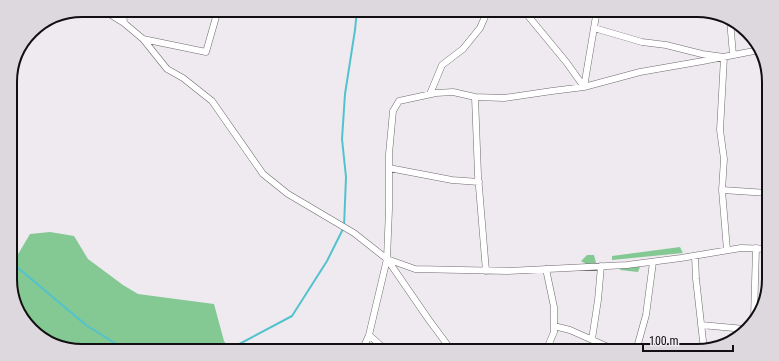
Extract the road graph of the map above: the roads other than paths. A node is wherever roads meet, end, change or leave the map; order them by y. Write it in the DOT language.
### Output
graph roads {
  1 [pos="115,17"];
  2 [pos="124,17"];
  3 [pos="216,17"];
  4 [pos="485,17"];
  5 [pos="529,17"];
  6 [pos="596,17"];
  7 [pos="124,23"];
  8 [pos="731,27"];
  9 [pos="594,28"];
  10 [pos="143,39"];
  11 [pos="754,51"];
  12 [pos="733,55"];
  13 [pos="724,57"];
  14 [pos="584,87"];
  15 [pos="430,94"];
  16 [pos="475,97"];
  17 [pos="389,168"];
  18 [pos="479,182"];
  19 [pos="722,190"];
  20 [pos="762,193"];
  21 [pos="756,248"];
  22 [pos="762,248"];
  23 [pos="728,250"];
  24 [pos="695,256"];
  25 [pos="387,259"];
  26 [pos="653,262"];
  27 [pos="601,266"];
  28 [pos="546,269"];
  29 [pos="486,271"];
  30 [pos="754,309"];
  31 [pos="701,325"];
  32 [pos="554,326"];
  33 [pos="738,328"];
  34 [pos="369,335"];
  35 [pos="592,339"];
  36 [pos="365,344"];
  37 [pos="379,344"];
  38 [pos="447,344"];
  39 [pos="549,344"];
  40 [pos="602,344"];
  41 [pos="638,344"];
  42 [pos="703,344"];
  1 -- 7 [label="street"];
  2 -- 7 [label="street"];
  3 -- 10 [label="street"];
  4 -- 15 [label="street"];
  5 -- 14 [label="street"];
  6 -- 9 [label="street"];
  7 -- 10 [label="street"];
  8 -- 12 [label="street"];
  9 -- 13 [label="street"];
  9 -- 14 [label="street"];
  10 -- 25 [label="street"];
  11 -- 12 [label="street"];
  12 -- 13 [label="street"];
  13 -- 14 [label="street"];
  13 -- 19 [label="street"];
  14 -- 16 [label="street"];
  15 -- 16 [label="street"];
  15 -- 17 [label="street"];
  16 -- 18 [label="street"];
  17 -- 18 [label="street"];
  17 -- 25 [label="street"];
  18 -- 29 [label="street"];
  19 -- 20 [label="street"];
  19 -- 23 [label="street"];
  21 -- 22 [label="street"];
  21 -- 23 [label="street"];
  21 -- 30 [label="street"];
  23 -- 24 [label="street"];
  24 -- 26 [label="street"];
  24 -- 31 [label="street"];
  25 -- 29 [label="street"];
  25 -- 34 [label="street"];
  25 -- 38 [label="street"];
  26 -- 27 [label="street"];
  26 -- 41 [label="street"];
  27 -- 28 [label="street"];
  27 -- 35 [label="street"];
  28 -- 29 [label="street"];
  28 -- 32 [label="street"];
  31 -- 33 [label="street"];
  31 -- 42 [label="street"];
  32 -- 35 [label="street"];
  32 -- 39 [label="street"];
  34 -- 36 [label="street"];
  34 -- 37 [label="street"];
  35 -- 40 [label="street"];
}
